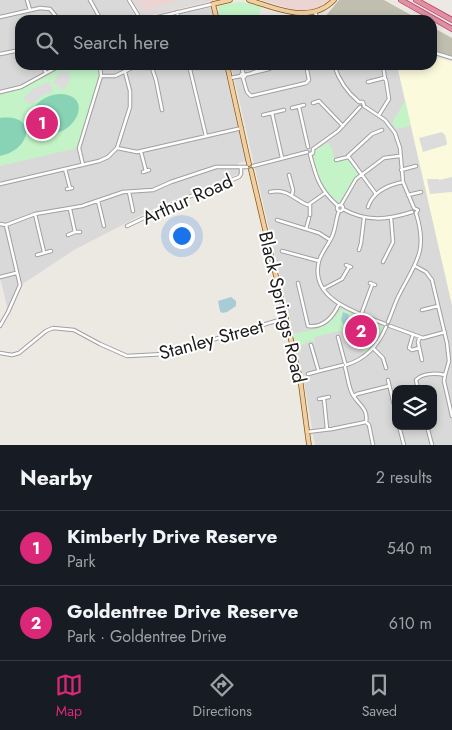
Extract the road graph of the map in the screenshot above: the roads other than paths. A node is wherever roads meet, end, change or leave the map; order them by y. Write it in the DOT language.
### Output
graph roads {
  1 [pos="27,0"];
  2 [pos="90,0"];
  3 [pos="130,0"];
  4 [pos="230,0"];
  5 [pos="248,0"];
  6 [pos="334,0"];
  7 [pos="401,0"];
  8 [pos="416,0"];
  9 [pos="213,4"];
  10 [pos="30,10"];
  11 [pos="177,12"];
  12 [pos="315,12"];
  13 [pos="55,15"];
  14 [pos="98,15"];
  15 [pos="138,15"];
  16 [pos="165,15"];
  17 [pos="178,15"];
  18 [pos="216,15"];
  19 [pos="316,15"];
  20 [pos="427,15"];
  21 [pos="0,17"];
  22 [pos="437,20"];
  23 [pos="452,20"];
  24 [pos="452,29"];
  25 [pos="15,51"];
  26 [pos="0,54"];
  27 [pos="437,54"];
  28 [pos="452,58"];
  29 [pos="44,70"];
  30 [pos="52,70"];
  31 [pos="100,70"];
  32 [pos="129,70"];
  33 [pos="153,70"];
  34 [pos="190,70"];
  35 [pos="228,70"];
  36 [pos="242,70"];
  37 [pos="258,70"];
  38 [pos="265,70"];
  39 [pos="307,70"];
  40 [pos="336,70"];
  41 [pos="384,70"];
  42 [pos="125,72"];
  43 [pos="46,73"];
  44 [pos="251,73"];
  45 [pos="243,75"];
  46 [pos="100,76"];
  47 [pos="230,78"];
  48 [pos="384,79"];
  49 [pos="368,82"];
  50 [pos="0,92"];
  51 [pos="359,102"];
  52 [pos="313,103"];
  53 [pos="304,105"];
  54 [pos="364,106"];
  55 [pos="299,107"];
  56 [pos="360,107"];
  57 [pos="292,108"];
  58 [pos="162,110"];
  59 [pos="284,110"];
  60 [pos="272,113"];
  61 [pos="263,115"];
  62 [pos="379,115"];
  63 [pos="343,126"];
  64 [pos="242,128"];
  65 [pos="382,130"];
  66 [pos="206,136"];
  67 [pos="117,148"];
  68 [pos="308,148"];
  69 [pos="313,149"];
  70 [pos="142,152"];
  71 [pos="308,153"];
  72 [pos="399,156"];
  73 [pos="348,157"];
  74 [pos="282,158"];
  75 [pos="336,160"];
  76 [pos="82,165"];
  77 [pos="416,166"];
  78 [pos="250,167"];
  79 [pos="241,168"];
  80 [pos="65,169"];
  81 [pos="401,170"];
  82 [pos="146,171"];
  83 [pos="289,175"];
  84 [pos="361,175"];
  85 [pos="403,182"];
  86 [pos="0,184"];
  87 [pos="70,188"];
  88 [pos="129,192"];
  89 [pos="270,192"];
  90 [pos="421,192"];
  91 [pos="325,193"];
  92 [pos="376,194"];
  93 [pos="292,195"];
  94 [pos="408,196"];
  95 [pos="98,200"];
  96 [pos="310,204"];
  97 [pos="339,206"];
  98 [pos="368,206"];
  99 [pos="70,209"];
  100 [pos="343,209"];
  101 [pos="133,211"];
  102 [pos="339,211"];
  103 [pos="414,211"];
  104 [pos="36,214"];
  105 [pos="364,218"];
  106 [pos="390,218"];
  107 [pos="277,220"];
  108 [pos="0,224"];
  109 [pos="6,225"];
  110 [pos="104,226"];
  111 [pos="127,226"];
  112 [pos="306,229"];
  113 [pos="75,232"];
  114 [pos="80,232"];
  115 [pos="68,235"];
  116 [pos="330,240"];
  117 [pos="359,250"];
  118 [pos="51,251"];
  119 [pos="282,251"];
  120 [pos="44,252"];
  121 [pos="37,255"];
  122 [pos="319,261"];
  123 [pos="384,262"];
  124 [pos="349,266"];
  125 [pos="415,266"];
  126 [pos="16,273"];
  127 [pos="0,277"];
  128 [pos="298,283"];
  129 [pos="372,284"];
  130 [pos="323,289"];
  131 [pos="339,304"];
  132 [pos="438,306"];
  133 [pos="422,310"];
  134 [pos="361,315"];
  135 [pos="286,318"];
  136 [pos="386,325"];
  137 [pos="0,326"];
  138 [pos="445,332"];
  139 [pos="413,334"];
  140 [pos="338,337"];
  141 [pos="420,337"];
  142 [pos="312,344"];
  143 [pos="419,348"];
  144 [pos="373,349"];
  145 [pos="0,353"];
  146 [pos="422,360"];
  147 [pos="345,365"];
  148 [pos="386,368"];
  149 [pos="318,370"];
  150 [pos="308,374"];
  151 [pos="444,374"];
  152 [pos="388,380"];
  153 [pos="417,385"];
  154 [pos="389,386"];
  155 [pos="354,396"];
  156 [pos="329,397"];
  157 [pos="392,398"];
  158 [pos="319,399"];
  159 [pos="324,399"];
  160 [pos="452,416"];
  161 [pos="366,422"];
  162 [pos="327,430"];
  163 [pos="400,430"];
  164 [pos="428,430"];
  165 [pos="308,432"];
  166 [pos="310,445"];
  167 [pos="374,445"];
  168 [pos="403,445"];
  169 [pos="432,445"];
  1 -- 10 [label="street"];
  2 -- 14 [label="street"];
  3 -- 15 [label="street"];
  4 -- 9 [label="main road"];
  5 -- 12 [label="main road"];
  6 -- 12 [label="main road"];
  7 -- 20 [label="highway"];
  8 -- 23 [label="highway"];
  9 -- 11 [label="street"];
  9 -- 18 [label="main road"];
  10 -- 13 [label="street"];
  10 -- 21 [label="street"];
  11 -- 16 [label="street"];
  11 -- 17 [label="street"];
  12 -- 19 [label="street"];
  22 -- 24 [label="highway"];
  25 -- 26 [label="street"];
  27 -- 28 [label="street"];
  29 -- 43 [label="street"];
  30 -- 43 [label="street"];
  31 -- 46 [label="street"];
  32 -- 42 [label="street"];
  33 -- 58 [label="street"];
  34 -- 66 [label="street"];
  35 -- 47 [label="main road, Black Springs Road"];
  36 -- 45 [label="street"];
  37 -- 44 [label="street"];
  38 -- 44 [label="street"];
  39 -- 45 [label="street"];
  40 -- 51 [label="street"];
  41 -- 48 [label="street"];
  42 -- 46 [label="street"];
  42 -- 67 [label="street"];
  43 -- 50 [label="street"];
  44 -- 45 [label="street"];
  45 -- 47 [label="street"];
  46 -- 76 [label="street"];
  47 -- 64 [label="main road, Black Springs Road"];
  48 -- 49 [label="street"];
  48 -- 62 [label="street"];
  51 -- 54 [label="street"];
  51 -- 56 [label="street"];
  52 -- 63 [label="street"];
  53 -- 55 [label="street"];
  54 -- 56 [label="street"];
  54 -- 62 [label="street"];
  55 -- 57 [label="street"];
  55 -- 68 [label="street"];
  56 -- 63 [label="street"];
  59 -- 60 [label="street"];
  60 -- 61 [label="street"];
  60 -- 74 [label="street"];
  62 -- 72 [label="street"];
  63 -- 69 [label="street"];
  64 -- 66 [label="street"];
  64 -- 78 [label="main road, Black Springs Road"];
  65 -- 73 [label="street"];
  66 -- 70 [label="street"];
  67 -- 70 [label="street"];
  67 -- 76 [label="street"];
  68 -- 69 [label="street"];
  68 -- 71 [label="street"];
  69 -- 71 [label="street"];
  70 -- 82 [label="street"];
  71 -- 74 [label="street"];
  71 -- 91 [label="street"];
  72 -- 81 [label="street"];
  72 -- 84 [label="street"];
  73 -- 75 [label="street"];
  73 -- 84 [label="street"];
  74 -- 78 [label="street"];
  76 -- 80 [label="street"];
  77 -- 81 [label="street"];
  78 -- 79 [label="street"];
  78 -- 135 [label="main road, Black Springs Road"];
  79 -- 88 [label="street"];
  79 -- 111 [label="street, Arthur Road"];
  80 -- 86 [label="street"];
  80 -- 87 [label="street"];
  81 -- 85 [label="street"];
  83 -- 93 [label="street"];
  84 -- 92 [label="street"];
  84 -- 97 [label="street"];
  85 -- 92 [label="street"];
  85 -- 94 [label="street"];
  88 -- 95 [label="street"];
  88 -- 101 [label="street"];
  89 -- 93 [label="street"];
  90 -- 94 [label="street"];
  91 -- 96 [label="street"];
  91 -- 97 [label="street"];
  92 -- 98 [label="street"];
  93 -- 96 [label="street"];
  94 -- 103 [label="street"];
  95 -- 99 [label="street"];
  95 -- 110 [label="street"];
  96 -- 112 [label="street"];
  97 -- 100 [label="street"];
  97 -- 102 [label="street"];
  99 -- 104 [label="street"];
  99 -- 113 [label="street"];
  100 -- 102 [label="street"];
  100 -- 105 [label="street"];
  102 -- 116 [label="street"];
  103 -- 106 [label="street"];
  103 -- 125 [label="street"];
  104 -- 109 [label="street"];
  104 -- 120 [label="street"];
  105 -- 106 [label="street"];
  105 -- 117 [label="street"];
  106 -- 123 [label="street"];
  107 -- 112 [label="street"];
  108 -- 109 [label="street"];
  109 -- 126 [label="street"];
  112 -- 116 [label="street"];
  113 -- 114 [label="street"];
  113 -- 115 [label="street"];
  116 -- 122 [label="street"];
  118 -- 120 [label="street"];
  119 -- 122 [label="street"];
  120 -- 121 [label="street"];
  122 -- 130 [label="street"];
  124 -- 130 [label="street"];
  125 -- 132 [label="street"];
  125 -- 136 [label="street"];
  126 -- 127 [label="street"];
  126 -- 137 [label="street"];
  128 -- 131 [label="street"];
  129 -- 134 [label="street"];
  130 -- 131 [label="street"];
  131 -- 134 [label="street"];
  132 -- 133 [label="street"];
  132 -- 138 [label="street"];
  134 -- 136 [label="street"];
  135 -- 145 [label="street, Stanley Street"];
  135 -- 165 [label="main road, Black Springs Road"];
  136 -- 139 [label="street"];
  136 -- 144 [label="street"];
  138 -- 141 [label="street"];
  138 -- 151 [label="street"];
  139 -- 141 [label="street"];
  139 -- 143 [label="street"];
  140 -- 147 [label="street"];
  141 -- 143 [label="street"];
  142 -- 149 [label="street"];
  143 -- 146 [label="street"];
  144 -- 147 [label="street"];
  144 -- 148 [label="street"];
  147 -- 149 [label="street"];
  147 -- 155 [label="street"];
  149 -- 150 [label="street"];
  151 -- 153 [label="street"];
  151 -- 160 [label="street"];
  152 -- 154 [label="street"];
  154 -- 155 [label="street"];
  154 -- 157 [label="street"];
  155 -- 161 [label="street"];
  156 -- 159 [label="street"];
  158 -- 159 [label="street"];
  159 -- 162 [label="street"];
  161 -- 162 [label="street"];
  161 -- 167 [label="street"];
  162 -- 165 [label="street"];
  163 -- 168 [label="street"];
  164 -- 169 [label="street"];
  165 -- 166 [label="main road, Black Springs Road"];
}
